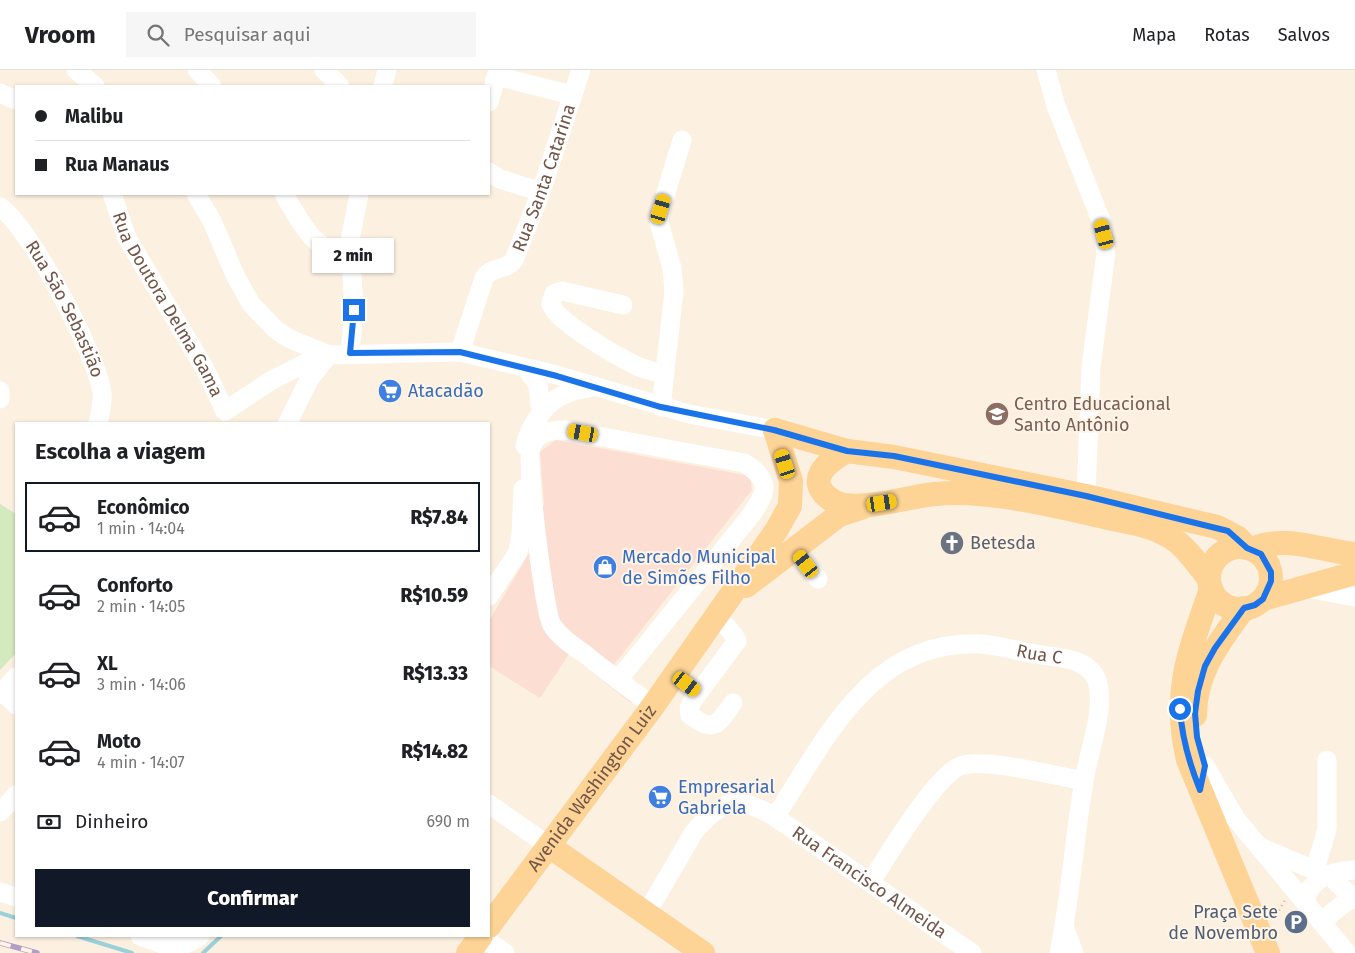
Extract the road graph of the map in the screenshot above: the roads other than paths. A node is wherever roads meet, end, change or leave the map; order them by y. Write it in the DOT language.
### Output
graph roads {
  1 [pos="76,70"];
  2 [pos="197,70"];
  3 [pos="324,70"];
  4 [pos="388,70"];
  5 [pos="581,70"];
  6 [pos="1046,70"];
  7 [pos="497,73"];
  8 [pos="93,85"];
  9 [pos="211,85"];
  10 [pos="339,85"];
  11 [pos="383,85"];
  12 [pos="0,93"];
  13 [pos="572,95"];
  14 [pos="490,98"];
  15 [pos="15,100"];
  16 [pos="682,140"];
  17 [pos="490,173"];
  18 [pos="541,192"];
  19 [pos="113,195"];
  20 [pos="197,195"];
  21 [pos="285,195"];
  22 [pos="359,195"];
  23 [pos="0,207"];
  24 [pos="350,254"];
  25 [pos="623,305"];
  26 [pos="460,352"];
  27 [pos="350,353"];
  28 [pos="328,357"];
  29 [pos="526,368"];
  30 [pos="665,375"];
  31 [pos="592,387"];
  32 [pos="0,391"];
  33 [pos="0,399"];
  34 [pos="661,407"];
  35 [pos="541,414"];
  36 [pos="223,418"];
  37 [pos="98,422"];
  38 [pos="288,422"];
  39 [pos="774,430"];
  40 [pos="847,451"];
  41 [pos="1086,496"];
  42 [pos="867,505"];
  43 [pos="748,519"];
  44 [pos="771,539"];
  45 [pos="794,548"];
  46 [pos="1250,548"];
  47 [pos="518,552"];
  48 [pos="1355,554"];
  49 [pos="540,571"];
  50 [pos="1355,572"];
  51 [pos="818,579"];
  52 [pos="1210,584"];
  53 [pos="1304,588"];
  54 [pos="490,594"];
  55 [pos="1355,597"];
  56 [pos="1254,604"];
  57 [pos="723,607"];
  58 [pos="675,675"];
  59 [pos="15,678"];
  60 [pos="618,680"];
  61 [pos="1,693"];
  62 [pos="698,693"];
  63 [pos="733,703"];
  64 [pos="15,704"];
  65 [pos="653,706"];
  66 [pos="1327,760"];
  67 [pos="1205,766"];
  68 [pos="1084,781"];
  69 [pos="1200,790"];
  70 [pos="15,796"];
  71 [pos="490,805"];
  72 [pos="0,812"];
  73 [pos="776,817"];
  74 [pos="549,846"];
  75 [pos="1259,847"];
  76 [pos="1355,870"];
  77 [pos="1321,873"];
  78 [pos="870,883"];
  79 [pos="0,892"];
  80 [pos="15,896"];
  81 [pos="1354,898"];
  82 [pos="1305,901"];
  83 [pos="646,914"];
  84 [pos="1322,922"];
  85 [pos="490,925"];
  86 [pos="1064,927"];
  87 [pos="143,937"];
  88 [pos="198,937"];
  89 [pos="475,946"];
  90 [pos="1264,946"];
  91 [pos="504,953"];
  92 [pos="703,953"];
  93 [pos="972,953"];
  94 [pos="1058,953"];
  95 [pos="1074,953"];
  96 [pos="1347,953"];
  1 -- 8 [label="street"];
  2 -- 9 [label="street"];
  3 -- 10 [label="street"];
  4 -- 11 [label="street"];
  5 -- 13 [label="street, Rua Santa Catarina"];
  6 -- 41 [label="street"];
  7 -- 13 [label="street"];
  7 -- 14 [label="street"];
  12 -- 15 [label="street"];
  13 -- 18 [label="street, Rua Santa Catarina"];
  16 -- 30 [label="street"];
  17 -- 18 [label="street"];
  18 -- 26 [label="street, Rua Santa Catarina"];
  19 -- 36 [label="street, Rua Doutora Delma Gama"];
  20 -- 28 [label="street"];
  21 -- 24 [label="street"];
  22 -- 24 [label="street"];
  23 -- 37 [label="street, Rua São Sebastião"];
  24 -- 27 [label="street"];
  25 -- 30 [label="street"];
  26 -- 27 [label="street"];
  26 -- 29 [label="street"];
  27 -- 28 [label="street"];
  28 -- 36 [label="street"];
  28 -- 38 [label="street"];
  29 -- 31 [label="street"];
  29 -- 35 [label="street"];
  30 -- 34 [label="street"];
  31 -- 34 [label="street"];
  31 -- 35 [label="street"];
  32 -- 33 [label="street"];
  34 -- 39 [label="street"];
  35 -- 47 [label="street"];
  39 -- 40 [label="main road"];
  39 -- 44 [label="main road, Avenida Washington Luiz"];
  40 -- 41 [label="main road"];
  40 -- 42 [label="main road"];
  41 -- 46 [label="main road"];
  42 -- 45 [label="main road, Avenida Washington Luiz"];
  42 -- 52 [label="main road"];
  43 -- 44 [label="street"];
  43 -- 49 [label="street"];
  43 -- 60 [label="street"];
  44 -- 45 [label="main road"];
  44 -- 57 [label="main road, Avenida Washington Luiz"];
  45 -- 51 [label="street"];
  45 -- 57 [label="main road, Avenida Washington Luiz"];
  46 -- 48 [label="main road"];
  46 -- 52 [label="main road"];
  46 -- 56 [label="main road"];
  47 -- 49 [label="street"];
  47 -- 54 [label="street"];
  49 -- 60 [label="street"];
  50 -- 53 [label="main road"];
  52 -- 56 [label="main road"];
  52 -- 69 [label="main road"];
  53 -- 55 [label="street"];
  53 -- 56 [label="main road"];
  56 -- 67 [label="main road"];
  57 -- 58 [label="main road, Avenida Washington Luiz"];
  57 -- 62 [label="street"];
  58 -- 62 [label="street"];
  58 -- 65 [label="main road, Avenida Washington Luiz"];
  59 -- 61 [label="street"];
  60 -- 65 [label="street"];
  61 -- 64 [label="street"];
  62 -- 63 [label="street"];
  65 -- 74 [label="main road, Avenida Washington Luiz"];
  66 -- 77 [label="street"];
  67 -- 69 [label="main road"];
  67 -- 75 [label="street"];
  68 -- 73 [label="street, Rua C"];
  68 -- 78 [label="street"];
  68 -- 86 [label="street, Rua C"];
  69 -- 90 [label="main road"];
  70 -- 72 [label="street"];
  71 -- 74 [label="street"];
  73 -- 78 [label="street, Rua Francisco Almeida"];
  73 -- 83 [label="street, Rua Francisco Almeida"];
  74 -- 83 [label="main road"];
  74 -- 85 [label="main road, Avenida Washington Luiz"];
  75 -- 77 [label="street"];
  75 -- 82 [label="street"];
  76 -- 77 [label="street"];
  77 -- 81 [label="street"];
  77 -- 82 [label="street"];
  78 -- 93 [label="street, Rua Francisco Almeida"];
  79 -- 80 [label="street"];
  81 -- 84 [label="street"];
  82 -- 84 [label="street"];
  83 -- 92 [label="main road"];
  84 -- 96 [label="street"];
  86 -- 94 [label="street, Rua C"];
  86 -- 95 [label="street"];
  87 -- 88 [label="street"];
  89 -- 91 [label="street"];
}
